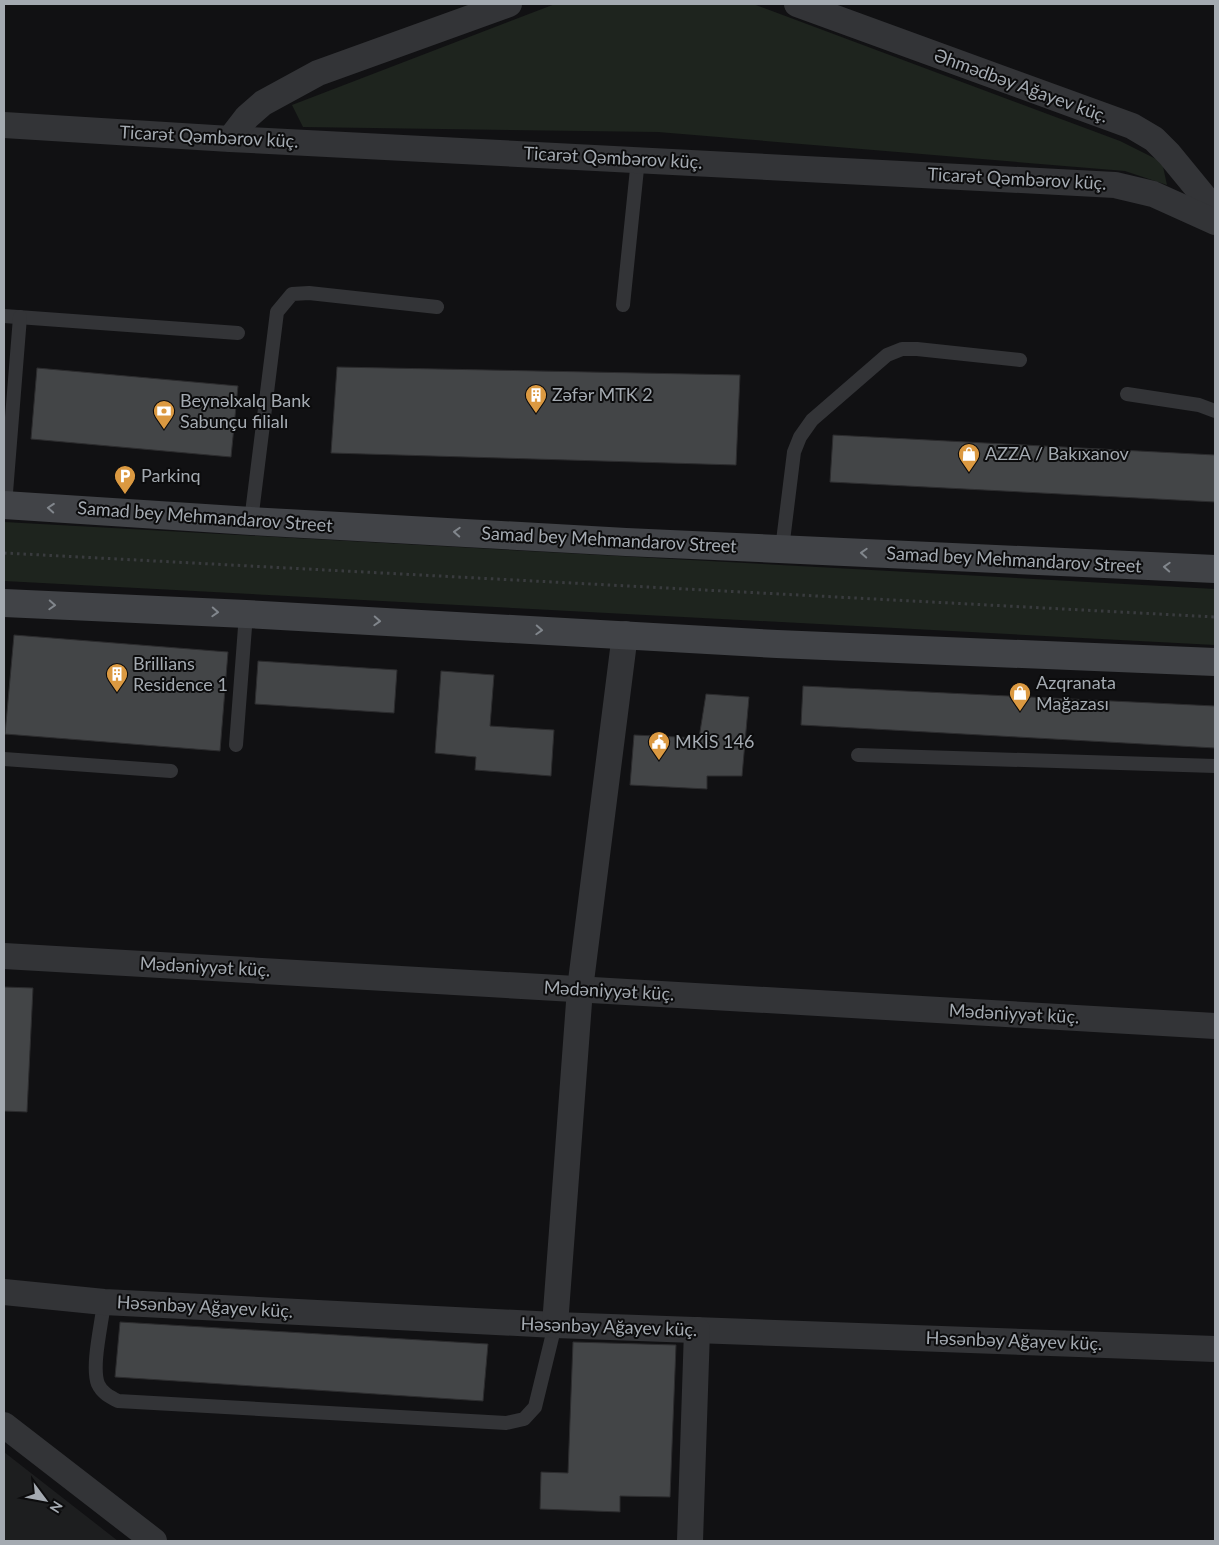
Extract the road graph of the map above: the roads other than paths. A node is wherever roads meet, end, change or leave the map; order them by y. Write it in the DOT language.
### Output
graph roads {
  1 [pos="509,4"];
  2 [pos="797,4"];
  3 [pos="4,125"];
  4 [pos="230,139"];
  5 [pos="638,159"];
  6 [pos="1215,210"];
  7 [pos="1215,222"];
  8 [pos="622,305"];
  9 [pos="437,307"];
  10 [pos="4,316"];
  11 [pos="20,317"];
  12 [pos="238,333"];
  13 [pos="1020,360"];
  14 [pos="1127,394"];
  15 [pos="1215,411"];
  16 [pos="4,505"];
  17 [pos="251,521"];
  18 [pos="782,549"];
  19 [pos="1215,569"];
  20 [pos="4,603"];
  21 [pos="246,614"];
  22 [pos="626,634"];
  23 [pos="1215,662"];
  24 [pos="236,745"];
  25 [pos="858,755"];
  26 [pos="4,759"];
  27 [pos="1215,766"];
  28 [pos="171,771"];
  29 [pos="4,956"];
  30 [pos="580,989"];
  31 [pos="1215,1026"];
  32 [pos="4,1292"];
  33 [pos="104,1302"];
  34 [pos="555,1326"];
  35 [pos="696,1330"];
  36 [pos="1215,1349"];
  37 [pos="4,1425"];
  38 [pos="154,1541"];
  39 [pos="690,1541"];
  1 -- 4 [label="street"];
  2 -- 6 [label="street, Əhmədbəy Ağayev küç."];
  3 -- 4 [label="street, Ticarət Qəmbərov küç."];
  4 -- 5 [label="street, Ticarət Qəmbərov küç."];
  5 -- 7 [label="street, Ticarət Qəmbərov küç."];
  5 -- 8 [label="lane"];
  9 -- 17 [label="lane"];
  10 -- 11 [label="lane"];
  11 -- 12 [label="lane"];
  11 -- 16 [label="lane"];
  13 -- 18 [label="lane"];
  14 -- 15 [label="lane"];
  17 -- 16 [label="main road, Samad bey Mehmandarov Street, one-way"];
  18 -- 17 [label="main road, Samad bey Mehmandarov Street, one-way"];
  19 -- 18 [label="main road, Samad bey Mehmandarov Street, one-way"];
  20 -- 21 [label="main road, one-way"];
  21 -- 22 [label="main road, one-way"];
  21 -- 24 [label="lane"];
  22 -- 23 [label="main road"];
  22 -- 30 [label="street"];
  25 -- 27 [label="lane"];
  26 -- 28 [label="lane"];
  29 -- 30 [label="street, Mədəniyyət küç."];
  30 -- 31 [label="street, Mədəniyyət küç."];
  30 -- 34 [label="street"];
  32 -- 33 [label="street, Həsənbəy Ağayev küç."];
  33 -- 34 [label="street, Həsənbəy Ağayev küç."];
  33 -- 34 [label="lane"];
  34 -- 35 [label="street, Həsənbəy Ağayev küç."];
  35 -- 36 [label="street, Həsənbəy Ağayev küç."];
  35 -- 39 [label="street"];
  37 -- 38 [label="street"];
}
